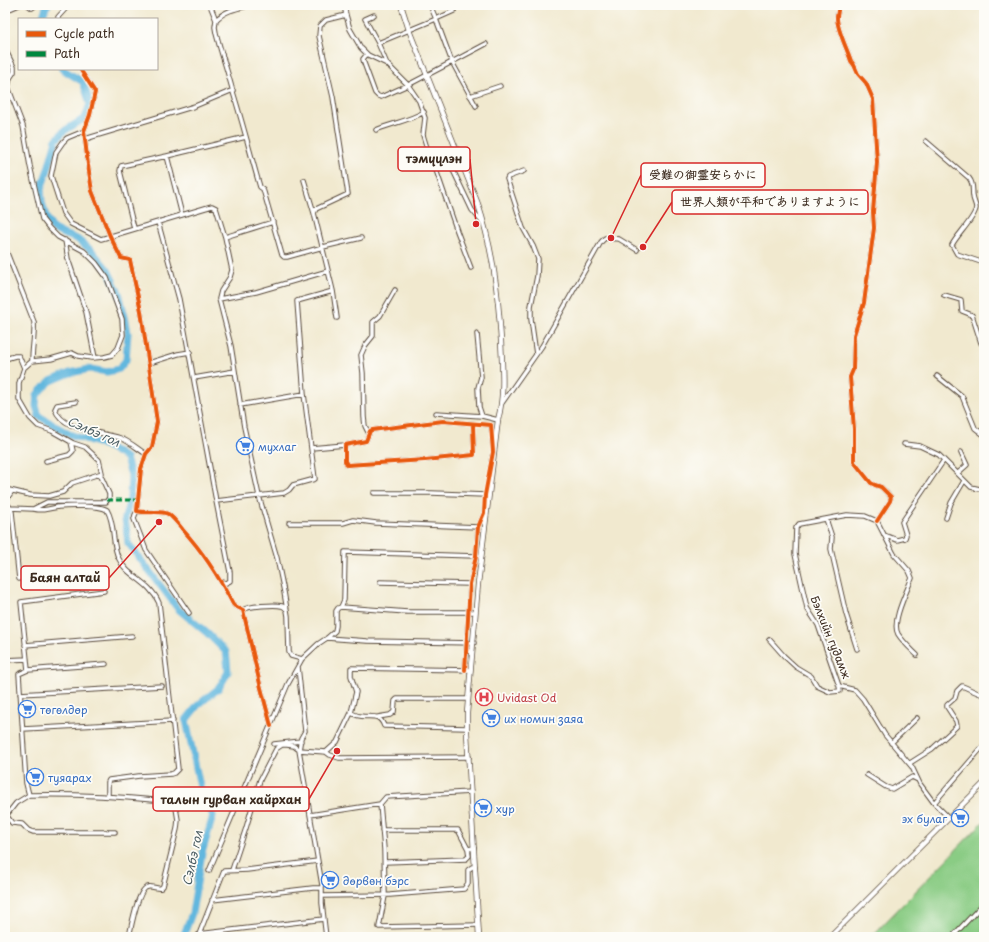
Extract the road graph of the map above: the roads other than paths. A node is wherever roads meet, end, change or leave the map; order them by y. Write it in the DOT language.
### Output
graph roads {
  1 [pos="19,5"];
  2 [pos="28,5"];
  3 [pos="36,5"];
  4 [pos="69,5"];
  5 [pos="116,5"];
  6 [pos="136,5"];
  7 [pos="210,5"];
  8 [pos="251,5"];
  9 [pos="344,5"];
  10 [pos="401,5"];
  11 [pos="430,5"];
  12 [pos="838,5"];
  13 [pos="5,11"];
  14 [pos="454,11"];
  15 [pos="346,15"];
  16 [pos="374,15"];
  17 [pos="58,18"];
  18 [pos="436,19"];
  19 [pos="216,20"];
  20 [pos="409,30"];
  21 [pos="378,43"];
  22 [pos="486,44"];
  23 [pos="5,49"];
  24 [pos="367,54"];
  25 [pos="452,62"];
  26 [pos="387,64"];
  27 [pos="81,70"];
  28 [pos="427,74"];
  29 [pos="408,85"];
  30 [pos="500,86"];
  31 [pos="233,90"];
  32 [pos="470,96"];
  33 [pos="476,106"];
  34 [pos="424,112"];
  35 [pos="376,130"];
  36 [pos="84,131"];
  37 [pos="246,137"];
  38 [pos="85,139"];
  39 [pos="926,141"];
  40 [pos="167,156"];
  41 [pos="430,158"];
  42 [pos="524,171"];
  43 [pos="304,180"];
  44 [pos="314,213"];
  45 [pos="182,215"];
  46 [pos="158,222"];
  47 [pos="273,222"];
  48 [pos="485,225"];
  49 [pos="134,228"];
  50 [pos="110,236"];
  51 [pos="225,237"];
  52 [pos="362,238"];
  53 [pos="65,240"];
  54 [pos="323,247"];
  55 [pos="5,248"];
  56 [pos="637,250"];
  57 [pos="984,263"];
  58 [pos="471,268"];
  59 [pos="328,271"];
  60 [pos="395,290"];
  61 [pos="332,291"];
  62 [pos="944,295"];
  63 [pos="219,299"];
  64 [pos="337,318"];
  65 [pos="477,334"];
  66 [pos="984,346"];
  67 [pos="190,352"];
  68 [pos="536,354"];
  69 [pos="95,358"];
  70 [pos="5,359"];
  71 [pos="32,360"];
  72 [pos="148,363"];
  73 [pos="24,368"];
  74 [pos="235,371"];
  75 [pos="937,376"];
  76 [pos="194,378"];
  77 [pos="304,394"];
  78 [pos="76,402"];
  79 [pos="502,403"];
  80 [pos="240,405"];
  81 [pos="436,413"];
  82 [pos="482,416"];
  83 [pos="498,420"];
  84 [pos="473,424"];
  85 [pos="369,434"];
  86 [pos="984,435"];
  87 [pos="71,442"];
  88 [pos="904,444"];
  89 [pos="345,445"];
  90 [pos="311,448"];
  91 [pos="494,452"];
  92 [pos="961,452"];
  93 [pos="146,454"];
  94 [pos="944,460"];
  95 [pos="46,461"];
  96 [pos="958,473"];
  97 [pos="100,474"];
  98 [pos="964,481"];
  99 [pos="5,489"];
  100 [pos="984,490"];
  101 [pos="12,491"];
  102 [pos="374,493"];
  103 [pos="485,495"];
  104 [pos="259,496"];
  105 [pos="216,501"];
  106 [pos="5,503"];
  107 [pos="10,508"];
  108 [pos="33,509"];
  109 [pos="137,511"];
  110 [pos="946,518"];
  111 [pos="826,519"];
  112 [pos="876,521"];
  113 [pos="289,523"];
  114 [pos="478,526"];
  115 [pos="884,535"];
  116 [pos="476,556"];
  117 [pos="20,579"];
  118 [pos="222,582"];
  119 [pos="380,582"];
  120 [pos="470,584"];
  121 [pos="104,591"];
  122 [pos="341,607"];
  123 [pos="242,610"];
  124 [pos="287,610"];
  125 [pos="469,612"];
  126 [pos="475,612"];
  127 [pos="189,613"];
  128 [pos="132,636"];
  129 [pos="327,638"];
  130 [pos="769,639"];
  131 [pos="466,643"];
  132 [pos="474,643"];
  133 [pos="25,645"];
  134 [pos="857,649"];
  135 [pos="917,655"];
  136 [pos="302,658"];
  137 [pos="27,659"];
  138 [pos="5,660"];
  139 [pos="106,664"];
  140 [pos="298,667"];
  141 [pos="28,670"];
  142 [pos="468,670"];
  143 [pos="162,686"];
  144 [pos="840,686"];
  145 [pos="20,694"];
  146 [pos="984,695"];
  147 [pos="468,699"];
  148 [pos="351,713"];
  149 [pos="378,717"];
  150 [pos="917,718"];
  151 [pos="173,721"];
  152 [pos="271,726"];
  153 [pos="467,728"];
  154 [pos="23,730"];
  155 [pos="891,742"];
  156 [pos="274,744"];
  157 [pos="300,745"];
  158 [pos="984,745"];
  159 [pos="326,752"];
  160 [pos="469,757"];
  161 [pos="910,763"];
  162 [pos="867,776"];
  163 [pos="919,781"];
  164 [pos="984,783"];
  165 [pos="471,792"];
  166 [pos="29,795"];
  167 [pos="108,796"];
  168 [pos="934,803"];
  169 [pos="380,804"];
  170 [pos="310,815"];
  171 [pos="6,816"];
  172 [pos="949,818"];
  173 [pos="382,830"];
  174 [pos="115,832"];
  175 [pos="474,848"];
  176 [pos="468,849"];
  177 [pos="318,861"];
  178 [pos="385,862"];
  179 [pos="475,867"];
  180 [pos="232,870"];
  181 [pos="209,871"];
  182 [pos="322,888"];
  183 [pos="322,896"];
  184 [pos="385,896"];
  185 [pos="212,900"];
  186 [pos="984,903"];
  187 [pos="324,918"];
  188 [pos="478,925"];
  189 [pos="198,935"];
  190 [pos="129,937"];
  191 [pos="326,937"];
  192 [pos="479,937"];
  193 [pos="830,937"];
  194 [pos="952,937"];
  1 -- 13 [label="street"];
  2 -- 3 [label="street"];
  4 -- 17 [label="street"];
  5 -- 6 [label="street"];
  7 -- 19 [label="street"];
  8 -- 19 [label="street"];
  9 -- 15 [label="street"];
  10 -- 20 [label="main road"];
  11 -- 18 [label="street"];
  12 -- 112 [label="street"];
  14 -- 18 [label="street"];
  15 -- 24 [label="street"];
  15 -- 44 [label="street"];
  16 -- 21 [label="street"];
  18 -- 20 [label="street"];
  18 -- 25 [label="street"];
  19 -- 31 [label="street"];
  20 -- 21 [label="street"];
  20 -- 28 [label="main road"];
  21 -- 26 [label="street"];
  22 -- 25 [label="street"];
  23 -- 53 [label="street"];
  24 -- 26 [label="street"];
  24 -- 29 [label="street"];
  25 -- 28 [label="street"];
  25 -- 32 [label="street"];
  26 -- 29 [label="street"];
  27 -- 36 [label="street"];
  28 -- 29 [label="street"];
  28 -- 48 [label="main road"];
  29 -- 34 [label="street"];
  30 -- 32 [label="street"];
  31 -- 37 [label="street"];
  31 -- 38 [label="street"];
  32 -- 33 [label="street"];
  34 -- 35 [label="street"];
  34 -- 41 [label="street"];
  36 -- 38 [label="street"];
  36 -- 50 [label="street"];
  37 -- 40 [label="street"];
  37 -- 47 [label="street"];
  38 -- 50 [label="street"];
  39 -- 57 [label="street"];
  40 -- 45 [label="street"];
  40 -- 49 [label="street"];
  41 -- 48 [label="street"];
  41 -- 58 [label="street"];
  42 -- 68 [label="street"];
  43 -- 44 [label="street"];
  44 -- 54 [label="street"];
  45 -- 46 [label="street"];
  45 -- 51 [label="street"];
  46 -- 49 [label="street"];
  46 -- 67 [label="street"];
  47 -- 51 [label="street"];
  47 -- 54 [label="street"];
  48 -- 79 [label="main road"];
  49 -- 50 [label="street"];
  50 -- 72 [label="street"];
  51 -- 63 [label="street"];
  52 -- 54 [label="street"];
  53 -- 69 [label="street"];
  53 -- 69 [label="street"];
  54 -- 59 [label="street"];
  55 -- 71 [label="street"];
  56 -- 68 [label="street"];
  59 -- 61 [label="street"];
  59 -- 63 [label="street"];
  60 -- 85 [label="street"];
  61 -- 64 [label="street"];
  61 -- 77 [label="street"];
  62 -- 66 [label="street"];
  63 -- 74 [label="street"];
  65 -- 82 [label="street"];
  67 -- 72 [label="street"];
  67 -- 76 [label="street"];
  68 -- 79 [label="street"];
  69 -- 71 [label="street"];
  70 -- 73 [label="street"];
  71 -- 73 [label="street"];
  72 -- 93 [label="street"];
  73 -- 87 [label="street"];
  74 -- 76 [label="street"];
  74 -- 80 [label="street"];
  75 -- 86 [label="street"];
  76 -- 105 [label="street"];
  77 -- 80 [label="street"];
  77 -- 90 [label="street"];
  78 -- 93 [label="street"];
  79 -- 83 [label="main road"];
  80 -- 104 [label="street"];
  81 -- 82 [label="street"];
  82 -- 83 [label="street"];
  83 -- 91 [label="main road"];
  84 -- 85 [label="street"];
  84 -- 89 [label="street"];
  84 -- 91 [label="street"];
  85 -- 89 [label="street"];
  87 -- 95 [label="street"];
  87 -- 97 [label="street"];
  88 -- 94 [label="street"];
  89 -- 90 [label="street"];
  90 -- 104 [label="street"];
  91 -- 103 [label="street"];
  91 -- 126 [label="main road"];
  92 -- 96 [label="street"];
  93 -- 109 [label="street"];
  94 -- 96 [label="street"];
  94 -- 115 [label="street"];
  96 -- 98 [label="street"];
  97 -- 101 [label="street"];
  97 -- 108 [label="street"];
  98 -- 100 [label="street"];
  98 -- 110 [label="street"];
  99 -- 101 [label="street"];
  101 -- 106 [label="street"];
  102 -- 103 [label="street"];
  103 -- 114 [label="street"];
  104 -- 105 [label="street"];
  104 -- 124 [label="street"];
  105 -- 118 [label="street"];
  106 -- 107 [label="street"];
  107 -- 108 [label="street"];
  107 -- 117 [label="street"];
  108 -- 151 [label="street"];
  109 -- 118 [label="street"];
  109 -- 127 [label="street"];
  111 -- 112 [label="street, Бэлхийн гудамж"];
  111 -- 134 [label="street"];
  111 -- 144 [label="street, Бэлхийн гудамж"];
  112 -- 115 [label="street"];
  113 -- 114 [label="street"];
  114 -- 116 [label="street"];
  115 -- 135 [label="street"];
  116 -- 120 [label="street"];
  116 -- 122 [label="street"];
  118 -- 123 [label="street"];
  119 -- 120 [label="street"];
  120 -- 125 [label="street"];
  121 -- 133 [label="street"];
  122 -- 125 [label="street"];
  122 -- 129 [label="street"];
  123 -- 124 [label="street"];
  123 -- 152 [label="street"];
  124 -- 136 [label="street"];
  125 -- 126 [label="street"];
  125 -- 131 [label="street"];
  126 -- 132 [label="main road"];
  128 -- 133 [label="street"];
  129 -- 131 [label="street"];
  129 -- 136 [label="street"];
  130 -- 144 [label="street"];
  131 -- 132 [label="street"];
  131 -- 142 [label="street"];
  132 -- 142 [label="main road"];
  133 -- 137 [label="street"];
  136 -- 140 [label="street"];
  137 -- 138 [label="street"];
  137 -- 141 [label="street"];
  139 -- 141 [label="street"];
  140 -- 152 [label="street"];
  140 -- 157 [label="street"];
  141 -- 145 [label="street"];
  142 -- 147 [label="main road"];
  142 -- 148 [label="street"];
  143 -- 145 [label="street"];
  144 -- 155 [label="street, Бэлхийн гудамж"];
  145 -- 154 [label="street"];
  146 -- 161 [label="street"];
  147 -- 149 [label="street"];
  147 -- 153 [label="main road"];
  148 -- 149 [label="street"];
  148 -- 159 [label="street"];
  149 -- 153 [label="street"];
  150 -- 155 [label="street"];
  151 -- 154 [label="street"];
  151 -- 167 [label="street"];
  152 -- 181 [label="street"];
  153 -- 160 [label="main road"];
  154 -- 166 [label="street"];
  155 -- 161 [label="street, Бэлхийн гудамж"];
  156 -- 157 [label="street"];
  157 -- 159 [label="street"];
  157 -- 170 [label="street"];
  157 -- 180 [label="street"];
  158 -- 168 [label="street"];
  159 -- 160 [label="street"];
  160 -- 165 [label="main road"];
  161 -- 163 [label="street, Бэлхийн гудамж"];
  162 -- 163 [label="street"];
  163 -- 168 [label="street, Бэлхийн гудамж"];
  164 -- 172 [label="main road"];
  165 -- 169 [label="street"];
  165 -- 175 [label="main road"];
  166 -- 167 [label="street"];
  166 -- 171 [label="street"];
  167 -- 190 [label="street"];
  168 -- 172 [label="street, Бэлхийн гудамж"];
  169 -- 170 [label="street"];
  169 -- 173 [label="street"];
  170 -- 177 [label="street"];
  171 -- 174 [label="street"];
  172 -- 193 [label="main road"];
  173 -- 176 [label="street"];
  173 -- 178 [label="street"];
  175 -- 176 [label="street"];
  175 -- 179 [label="main road"];
  176 -- 178 [label="street"];
  177 -- 180 [label="street"];
  177 -- 182 [label="street"];
  178 -- 184 [label="street"];
  179 -- 184 [label="street"];
  179 -- 188 [label="main road"];
  180 -- 185 [label="street"];
  182 -- 183 [label="street"];
  182 -- 185 [label="street"];
  183 -- 184 [label="street"];
  183 -- 187 [label="street"];
  184 -- 188 [label="street"];
  185 -- 189 [label="street"];
  186 -- 194 [label="street"];
  187 -- 189 [label="street"];
  187 -- 191 [label="street"];
  188 -- 192 [label="main road"];
}
